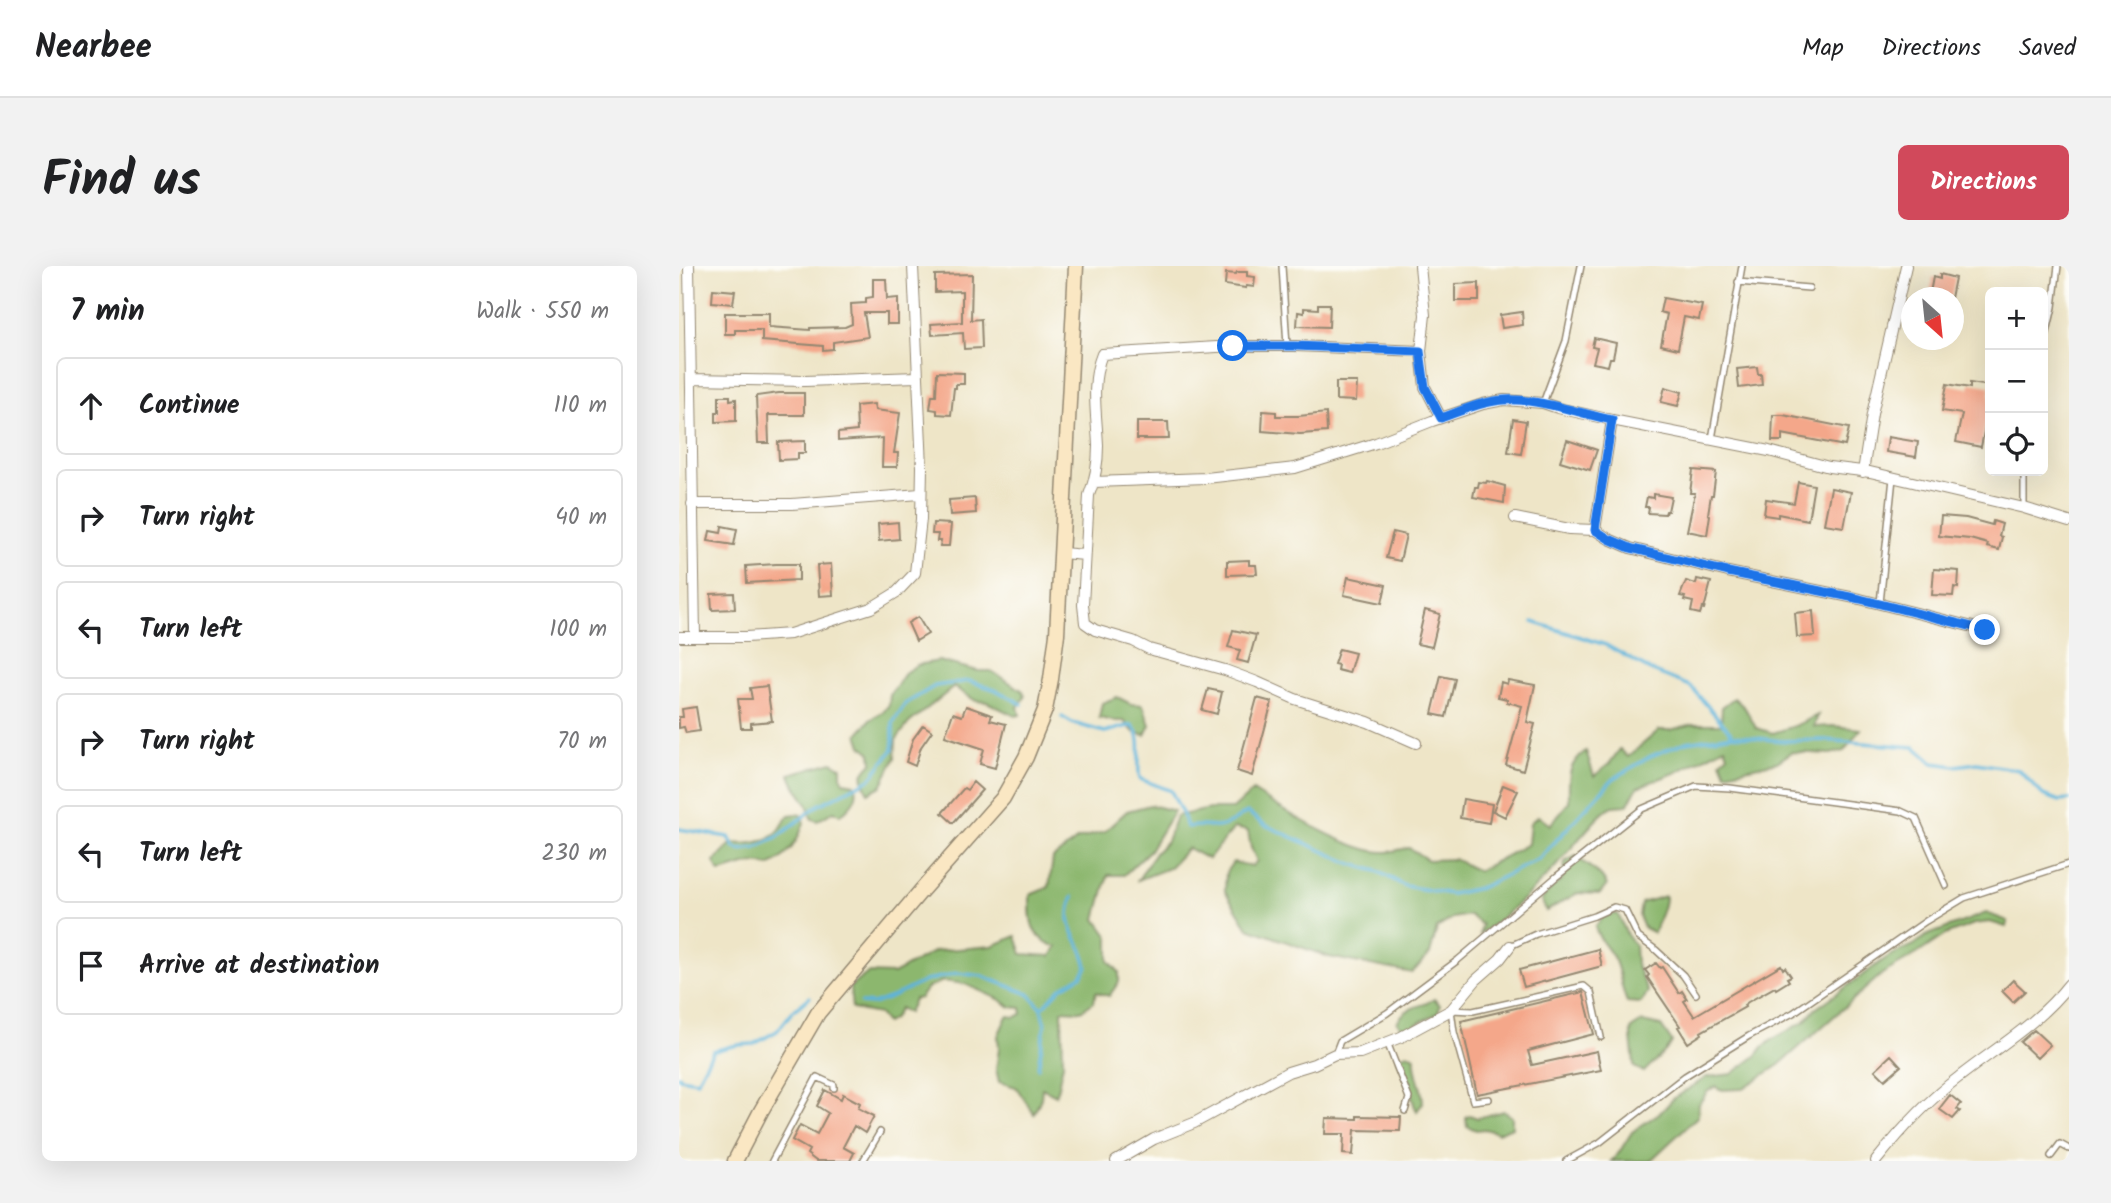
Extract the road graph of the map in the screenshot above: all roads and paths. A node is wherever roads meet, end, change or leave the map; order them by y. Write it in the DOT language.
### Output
graph roads {
  1 [pos="689,266"];
  2 [pos="913,266"];
  3 [pos="1076,266"];
  4 [pos="1282,266"];
  5 [pos="1420,266"];
  6 [pos="1581,266"];
  7 [pos="1742,266"];
  8 [pos="1906,266"];
  9 [pos="2058,266"];
  10 [pos="1738,282"];
  11 [pos="1809,288"];
  12 [pos="2048,328"];
  13 [pos="1287,346"];
  14 [pos="1420,351"];
  15 [pos="917,377"];
  16 [pos="692,379"];
  17 [pos="1543,403"];
  18 [pos="1441,418"];
  19 [pos="1612,420"];
  20 [pos="1712,439"];
  21 [pos="1863,471"];
  22 [pos="2024,476"];
  23 [pos="1893,478"];
  24 [pos="1094,482"];
  25 [pos="920,494"];
  26 [pos="692,504"];
  27 [pos="2024,508"];
  28 [pos="1515,518"];
  29 [pos="2069,522"];
  30 [pos="1595,530"];
  31 [pos="1062,553"];
  32 [pos="1085,555"];
  33 [pos="1880,604"];
  34 [pos="1985,630"];
  35 [pos="679,636"];
  36 [pos="695,636"];
  37 [pos="1416,743"];
  38 [pos="2069,864"];
  39 [pos="1947,886"];
  40 [pos="1510,946"];
  41 [pos="2069,984"];
  42 [pos="1696,994"];
  43 [pos="1451,1010"];
  44 [pos="1601,1037"];
  45 [pos="1387,1042"];
  46 [pos="1335,1054"];
  47 [pos="834,1088"];
  48 [pos="1489,1100"];
  49 [pos="1405,1111"];
  50 [pos="880,1132"];
  51 [pos="2069,1150"];
  52 [pos="2051,1156"];
  53 [pos="735,1161"];
  54 [pos="772,1161"];
  55 [pos="863,1161"];
  56 [pos="1115,1161"];
  57 [pos="1566,1161"];
  58 [pos="1876,1161"];
  1 -- 16 [label="street"];
  2 -- 15 [label="street"];
  3 -- 31 [label="main road"];
  4 -- 13 [label="lane"];
  5 -- 14 [label="street"];
  6 -- 17 [label="lane"];
  7 -- 10 [label="lane"];
  8 -- 21 [label="street"];
  9 -- 12 [label="lane"];
  10 -- 11 [label="lane"];
  10 -- 20 [label="lane"];
  13 -- 14 [label="street"];
  13 -- 24 [label="street"];
  14 -- 18 [label="street"];
  15 -- 16 [label="street"];
  15 -- 25 [label="street"];
  16 -- 26 [label="street"];
  17 -- 18 [label="street"];
  17 -- 19 [label="street"];
  18 -- 24 [label="street"];
  19 -- 20 [label="street"];
  19 -- 30 [label="street"];
  20 -- 21 [label="street"];
  21 -- 23 [label="street"];
  22 -- 27 [label="lane"];
  23 -- 27 [label="street"];
  23 -- 33 [label="lane"];
  24 -- 32 [label="street"];
  25 -- 26 [label="street"];
  25 -- 36 [label="street"];
  26 -- 36 [label="street"];
  27 -- 29 [label="street"];
  28 -- 30 [label="street"];
  30 -- 33 [label="street"];
  31 -- 32 [label="street"];
  31 -- 53 [label="main road"];
  32 -- 37 [label="street"];
  33 -- 34 [label="street"];
  35 -- 36 [label="street"];
  38 -- 57 [label="lane"];
  39 -- 46 [label="lane"];
  40 -- 42 [label="lane"];
  40 -- 43 [label="street"];
  41 -- 58 [label="street"];
  43 -- 44 [label="lane"];
  43 -- 45 [label="street"];
  43 -- 48 [label="lane"];
  45 -- 46 [label="street"];
  45 -- 49 [label="lane"];
  46 -- 56 [label="street"];
  47 -- 54 [label="lane"];
  50 -- 55 [label="lane"];
  51 -- 52 [label="lane"];
}
